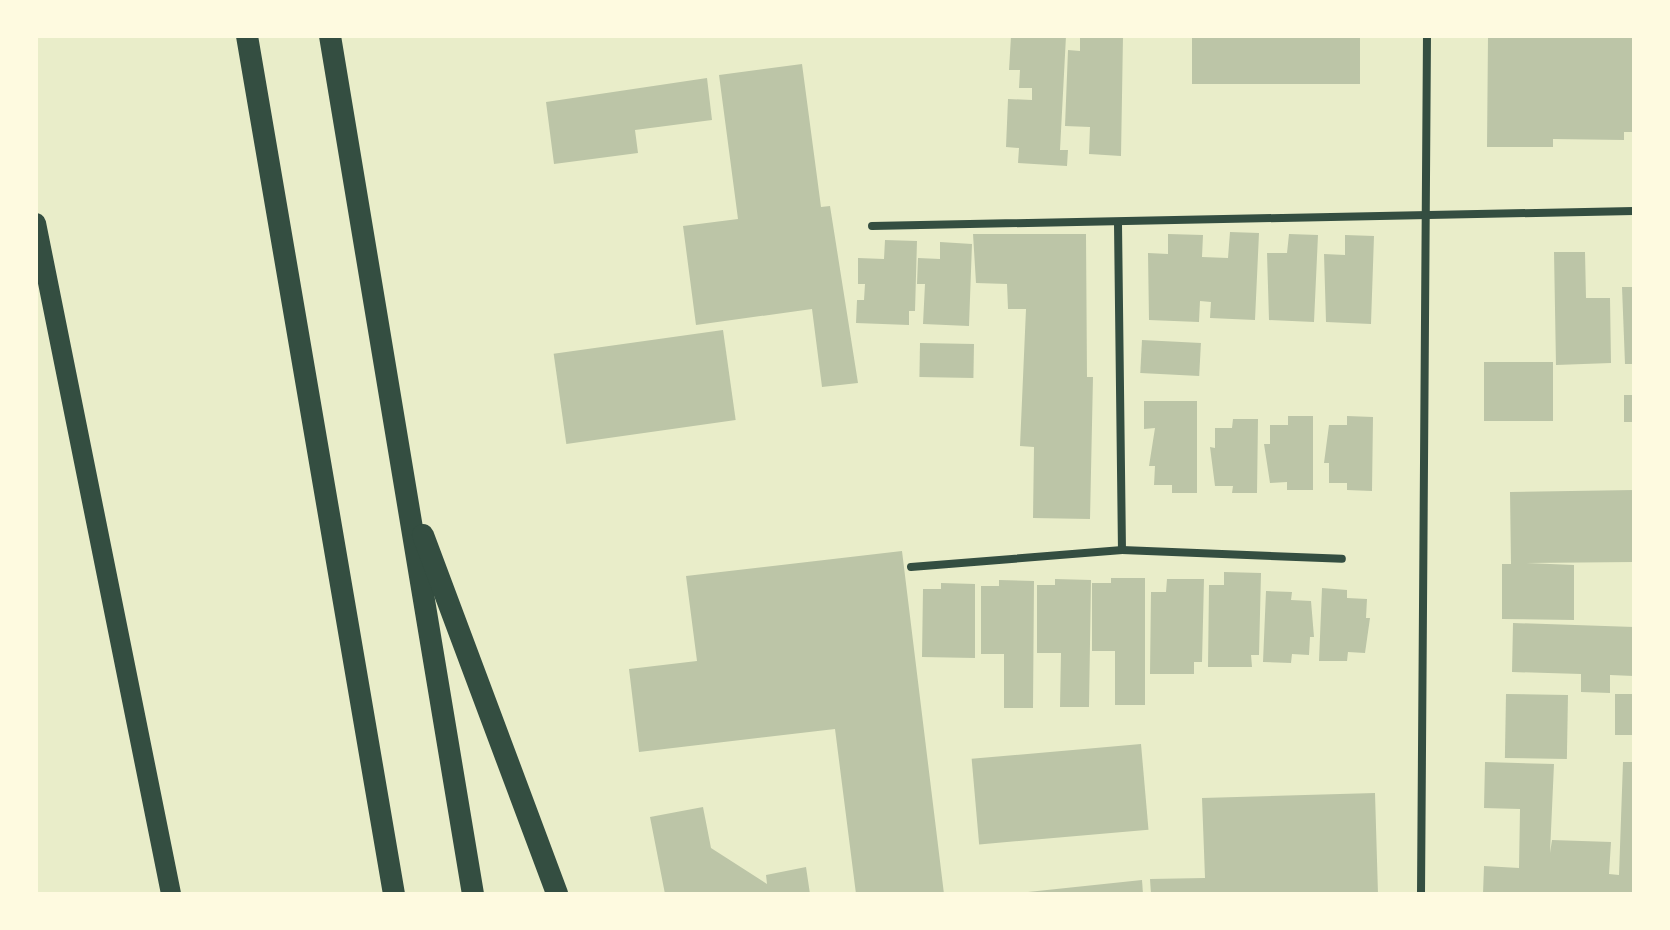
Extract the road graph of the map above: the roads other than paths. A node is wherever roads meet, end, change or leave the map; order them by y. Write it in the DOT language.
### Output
graph roads {
  1 [pos="247,36"];
  2 [pos="330,36"];
  3 [pos="1427,36"];
  4 [pos="1634,211"];
  5 [pos="1425,212"];
  6 [pos="36,223"];
  7 [pos="1118,224"];
  8 [pos="872,226"];
  9 [pos="404,483"];
  10 [pos="1122,550"];
  11 [pos="1342,559"];
  12 [pos="911,567"];
  13 [pos="171,894"];
  14 [pos="394,894"];
  15 [pos="473,894"];
  16 [pos="557,894"];
  17 [pos="1421,894"];
  1 -- 14 [label="highway"];
  2 -- 9 [label="highway"];
  3 -- 5 [label="street"];
  4 -- 5 [label="street"];
  5 -- 7 [label="street"];
  5 -- 17 [label="street"];
  6 -- 13 [label="main road"];
  7 -- 8 [label="street"];
  7 -- 10 [label="street"];
  9 -- 15 [label="highway"];
  9 -- 16 [label="highway"];
  10 -- 11 [label="street"];
  10 -- 12 [label="street"];
}
